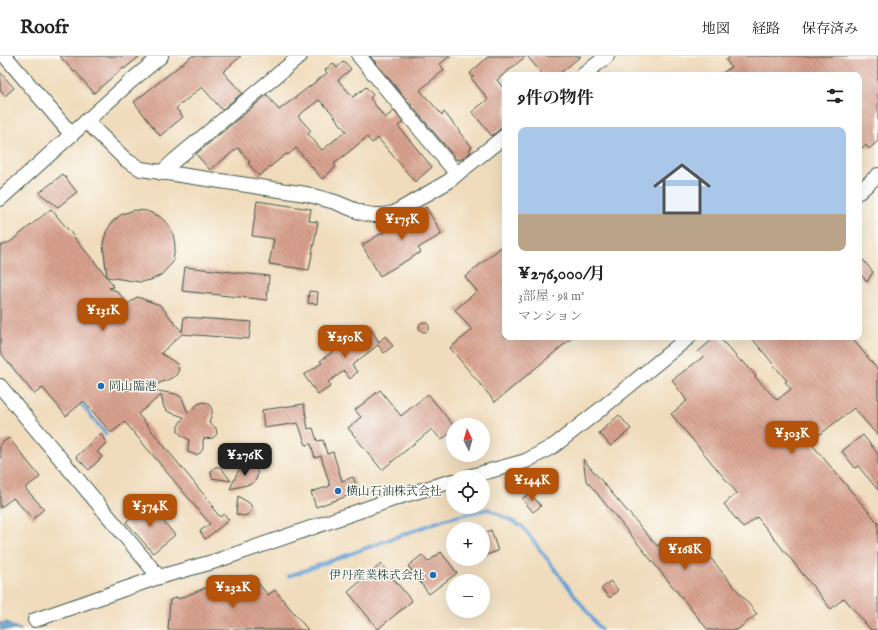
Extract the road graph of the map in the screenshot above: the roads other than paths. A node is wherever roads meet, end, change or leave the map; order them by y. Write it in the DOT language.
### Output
graph roads {
  1 [pos="5,56"];
  2 [pos="161,56"];
  3 [pos="300,56"];
  4 [pos="359,56"];
  5 [pos="607,56"];
  6 [pos="586,72"];
  7 [pos="86,121"];
  8 [pos="71,134"];
  9 [pos="502,138"];
  10 [pos="161,172"];
  11 [pos="457,174"];
  12 [pos="878,175"];
  13 [pos="862,189"];
  14 [pos="0,199"];
  15 [pos="685,340"];
  16 [pos="0,386"];
  17 [pos="490,471"];
  18 [pos="446,483"];
  19 [pos="159,578"];
  20 [pos="35,620"];
  1 -- 8 [label="street"];
  2 -- 7 [label="street"];
  3 -- 10 [label="street"];
  4 -- 11 [label="street"];
  5 -- 6 [label="street"];
  7 -- 8 [label="street"];
  7 -- 10 [label="street"];
  8 -- 14 [label="street"];
  9 -- 11 [label="street"];
  10 -- 11 [label="street"];
  12 -- 13 [label="street"];
  15 -- 17 [label="street"];
  16 -- 19 [label="street"];
  18 -- 19 [label="street"];
  19 -- 20 [label="street"];
}
